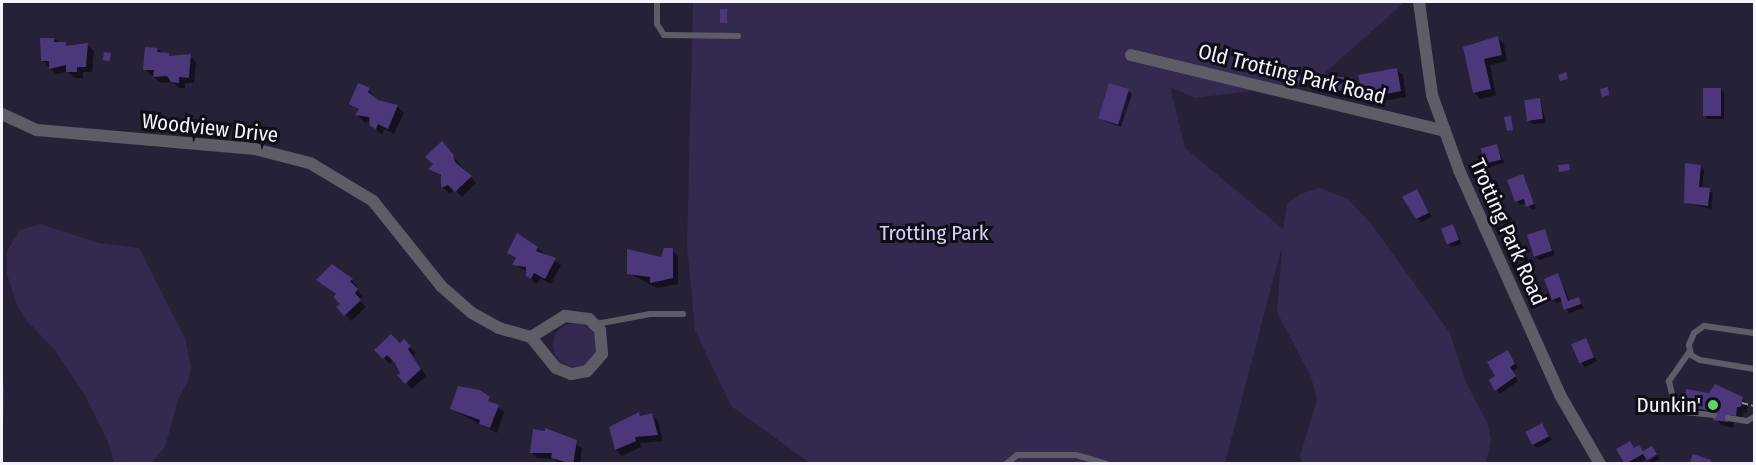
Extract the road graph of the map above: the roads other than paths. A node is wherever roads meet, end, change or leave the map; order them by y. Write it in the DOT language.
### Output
graph roads {
  1 [pos="657,2"];
  2 [pos="1419,2"];
  3 [pos="738,36"];
  4 [pos="1131,55"];
  5 [pos="2,114"];
  6 [pos="1445,131"];
  7 [pos="683,314"];
  8 [pos="596,324"];
  9 [pos="1755,333"];
  10 [pos="531,337"];
  11 [pos="1690,351"];
  12 [pos="1755,369"];
  13 [pos="1714,416"];
  14 [pos="1755,417"];
  15 [pos="1728,418"];
  16 [pos="1006,464"];
  17 [pos="1107,464"];
  18 [pos="1600,464"];
  1 -- 3 [label="lane"];
  2 -- 6 [label="street, Trotting Park Road"];
  4 -- 6 [label="street, Old Trotting Park Road"];
  5 -- 10 [label="street, Woodview Drive"];
  6 -- 18 [label="street, Trotting Park Road"];
  7 -- 8 [label="lane"];
  8 -- 10 [label="street"];
  8 -- 10 [label="street"];
  9 -- 11 [label="lane"];
  11 -- 12 [label="lane"];
  11 -- 13 [label="lane"];
  14 -- 15 [label="lane"];
  16 -- 17 [label="lane"];
}
